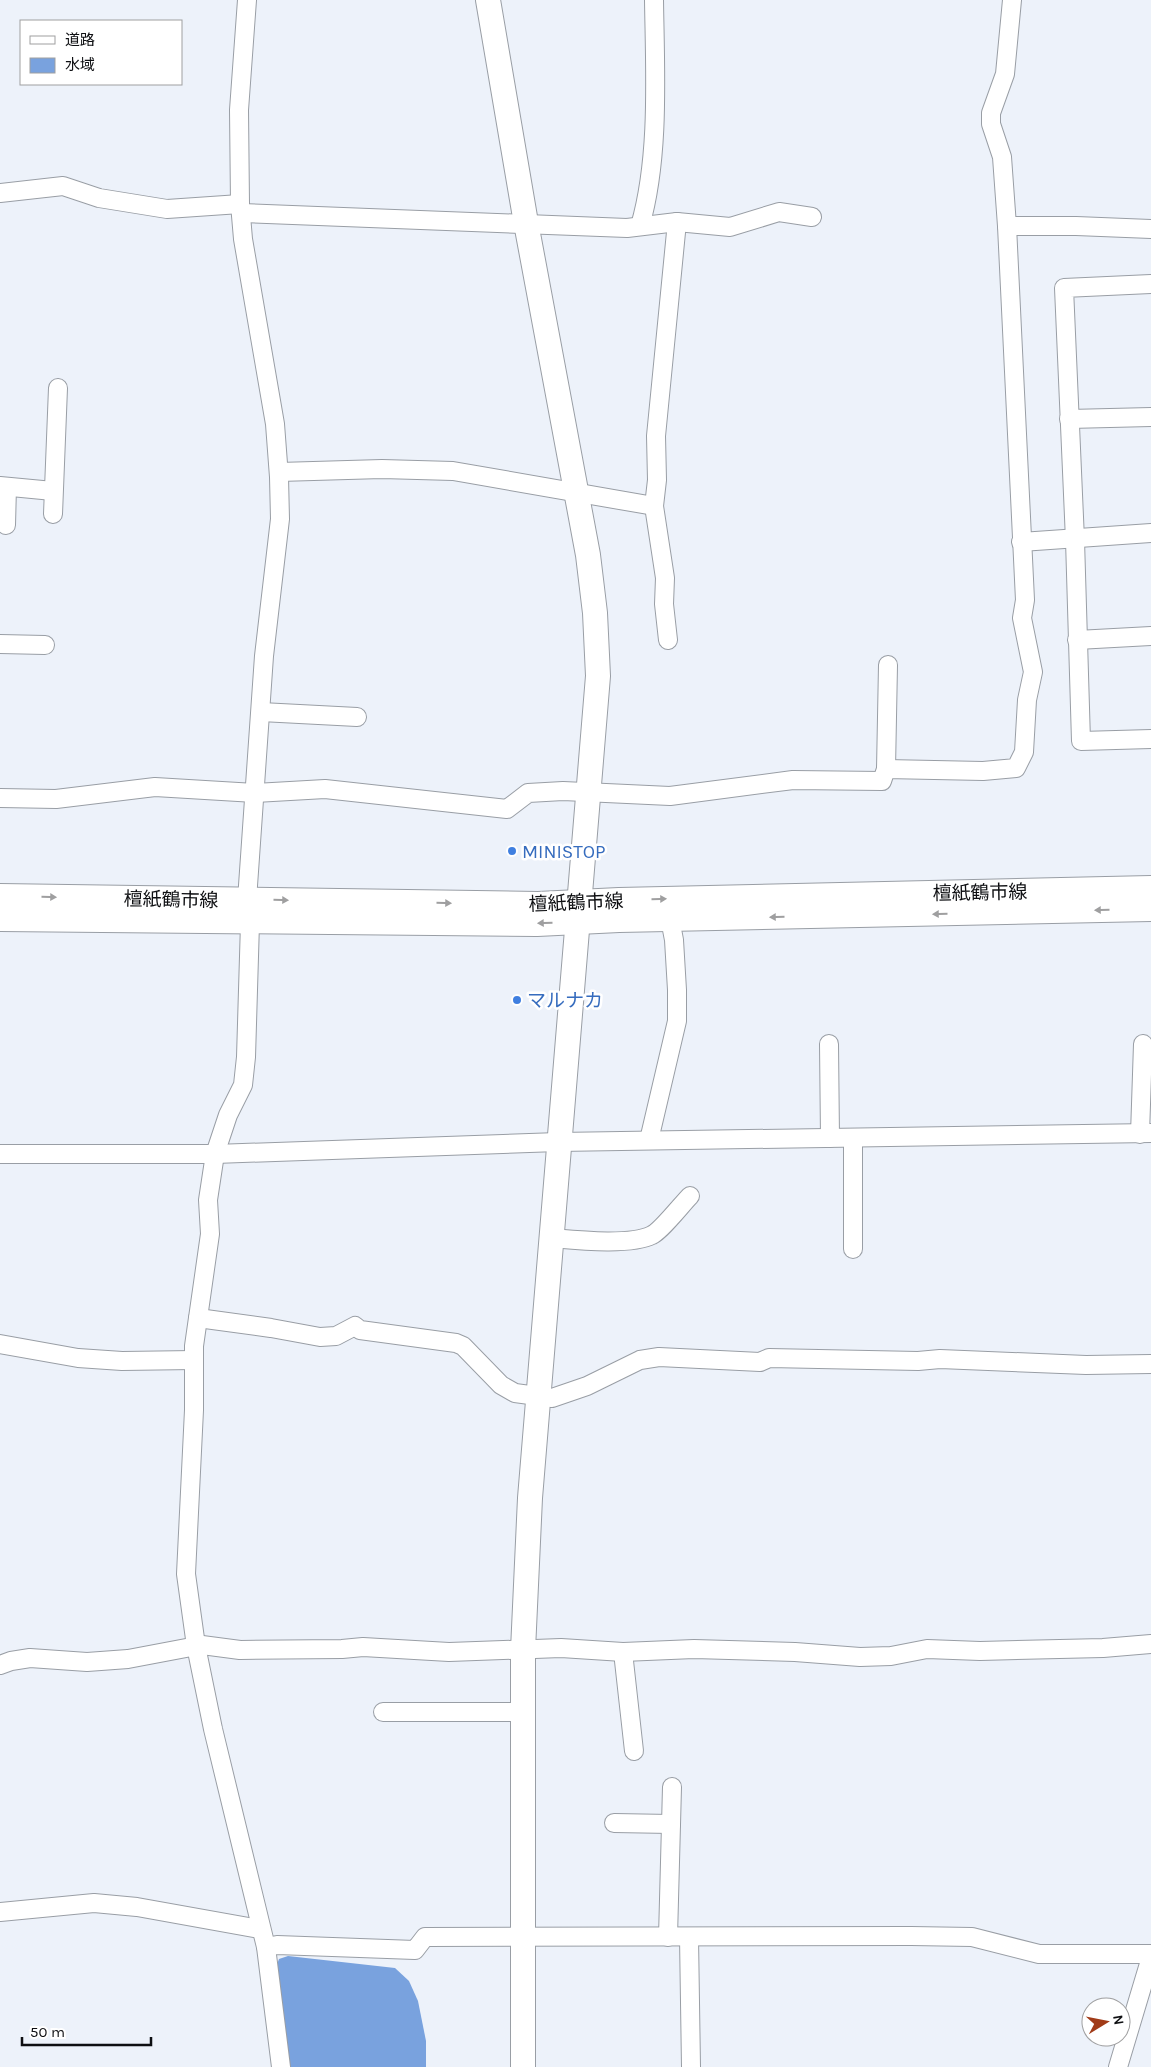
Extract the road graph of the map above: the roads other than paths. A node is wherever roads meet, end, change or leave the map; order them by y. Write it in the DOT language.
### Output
graph roads {
  1 [pos="246,0"];
  2 [pos="488,0"];
  3 [pos="654,0"];
  4 [pos="1012,0"];
  5 [pos="0,193"];
  6 [pos="240,209"];
  7 [pos="812,217"];
  8 [pos="676,222"];
  9 [pos="526,223"];
  10 [pos="640,226"];
  11 [pos="1007,226"];
  12 [pos="1151,229"];
  13 [pos="1151,284"];
  14 [pos="58,388"];
  15 [pos="1151,417"];
  16 [pos="1069,420"];
  17 [pos="279,472"];
  18 [pos="4,487"];
  19 [pos="54,491"];
  20 [pos="576,492"];
  21 [pos="654,506"];
  22 [pos="52,514"];
  23 [pos="6,525"];
  24 [pos="1151,533"];
  25 [pos="1075,540"];
  26 [pos="1021,542"];
  27 [pos="1151,636"];
  28 [pos="668,640"];
  29 [pos="1077,640"];
  30 [pos="0,644"];
  31 [pos="45,645"];
  32 [pos="888,665"];
  33 [pos="260,712"];
  34 [pos="357,717"];
  35 [pos="1151,739"];
  36 [pos="886,769"];
  37 [pos="589,793"];
  38 [pos="255,794"];
  39 [pos="0,798"];
  40 [pos="1151,888"];
  41 [pos="0,896"];
  42 [pos="1151,909"];
  43 [pos="248,911"];
  44 [pos="579,912"];
  45 [pos="0,919"];
  46 [pos="670,919"];
  47 [pos="829,1044"];
  48 [pos="1143,1044"];
  49 [pos="1146,1133"];
  50 [pos="830,1138"];
  51 [pos="853,1138"];
  52 [pos="649,1140"];
  53 [pos="558,1142"];
  54 [pos="0,1154"];
  55 [pos="215,1154"];
  56 [pos="690,1196"];
  57 [pos="551,1238"];
  58 [pos="853,1249"];
  59 [pos="198,1318"];
  60 [pos="0,1344"];
  61 [pos="194,1360"];
  62 [pos="1151,1364"];
  63 [pos="539,1396"];
  64 [pos="1151,1644"];
  65 [pos="196,1646"];
  66 [pos="523,1650"];
  67 [pos="624,1652"];
  68 [pos="0,1665"];
  69 [pos="383,1712"];
  70 [pos="523,1712"];
  71 [pos="634,1751"];
  72 [pos="672,1787"];
  73 [pos="614,1823"];
  74 [pos="671,1824"];
  75 [pos="0,1912"];
  76 [pos="260,1928"];
  77 [pos="668,1937"];
  78 [pos="690,1937"];
  79 [pos="523,1938"];
  80 [pos="266,1947"];
  81 [pos="1151,1956"];
  82 [pos="281,2067"];
  83 [pos="523,2067"];
  84 [pos="691,2067"];
  85 [pos="1118,2067"];
  1 -- 6 [label="street"];
  2 -- 9 [label="street"];
  3 -- 10 [label="street"];
  4 -- 11 [label="street"];
  5 -- 6 [label="street"];
  6 -- 9 [label="street"];
  6 -- 17 [label="street"];
  7 -- 8 [label="street"];
  8 -- 10 [label="street"];
  8 -- 21 [label="street"];
  9 -- 10 [label="street"];
  9 -- 20 [label="street"];
  11 -- 12 [label="street"];
  11 -- 26 [label="street"];
  13 -- 16 [label="street"];
  14 -- 19 [label="street"];
  15 -- 16 [label="street"];
  16 -- 25 [label="street"];
  17 -- 20 [label="street"];
  17 -- 33 [label="street"];
  18 -- 19 [label="street"];
  18 -- 23 [label="street"];
  19 -- 22 [label="street"];
  20 -- 21 [label="street"];
  20 -- 37 [label="street"];
  21 -- 28 [label="street"];
  24 -- 25 [label="street"];
  25 -- 26 [label="street"];
  25 -- 29 [label="street"];
  26 -- 36 [label="street"];
  27 -- 29 [label="street"];
  29 -- 35 [label="street"];
  30 -- 31 [label="street"];
  32 -- 36 [label="street"];
  33 -- 34 [label="street"];
  33 -- 38 [label="street"];
  36 -- 37 [label="street"];
  37 -- 38 [label="street"];
  37 -- 44 [label="street"];
  38 -- 39 [label="street"];
  38 -- 43 [label="street"];
  44 -- 40 [label="street, 檀紙鶴市線, one-way"];
  41 -- 43 [label="street, 檀紙鶴市線, one-way"];
  42 -- 46 [label="street, 檀紙鶴市線, one-way"];
  43 -- 44 [label="street, 檀紙鶴市線"];
  43 -- 45 [label="street, 檀紙鶴市線"];
  43 -- 55 [label="street"];
  44 -- 46 [label="street, 檀紙鶴市線"];
  44 -- 53 [label="street"];
  46 -- 52 [label="street"];
  47 -- 50 [label="street"];
  48 -- 49 [label="street"];
  49 -- 51 [label="street"];
  50 -- 51 [label="street"];
  50 -- 52 [label="street"];
  51 -- 58 [label="street"];
  52 -- 53 [label="street"];
  53 -- 55 [label="street"];
  53 -- 57 [label="street"];
  54 -- 55 [label="street"];
  55 -- 59 [label="street"];
  56 -- 57 [label="street"];
  57 -- 63 [label="street"];
  59 -- 61 [label="street"];
  59 -- 63 [label="street"];
  60 -- 61 [label="street"];
  61 -- 65 [label="street"];
  62 -- 63 [label="street"];
  63 -- 66 [label="street"];
  64 -- 67 [label="street"];
  65 -- 66 [label="street"];
  65 -- 68 [label="street"];
  65 -- 76 [label="street"];
  66 -- 67 [label="street"];
  66 -- 70 [label="street"];
  67 -- 71 [label="street"];
  69 -- 70 [label="street"];
  70 -- 79 [label="street"];
  72 -- 74 [label="street"];
  73 -- 74 [label="street"];
  74 -- 77 [label="street"];
  75 -- 76 [label="street"];
  76 -- 80 [label="street"];
  77 -- 78 [label="street"];
  77 -- 79 [label="street"];
  78 -- 81 [label="street"];
  78 -- 84 [label="street"];
  79 -- 80 [label="street"];
  79 -- 83 [label="street"];
  80 -- 82 [label="street"];
  81 -- 85 [label="street"];
}
